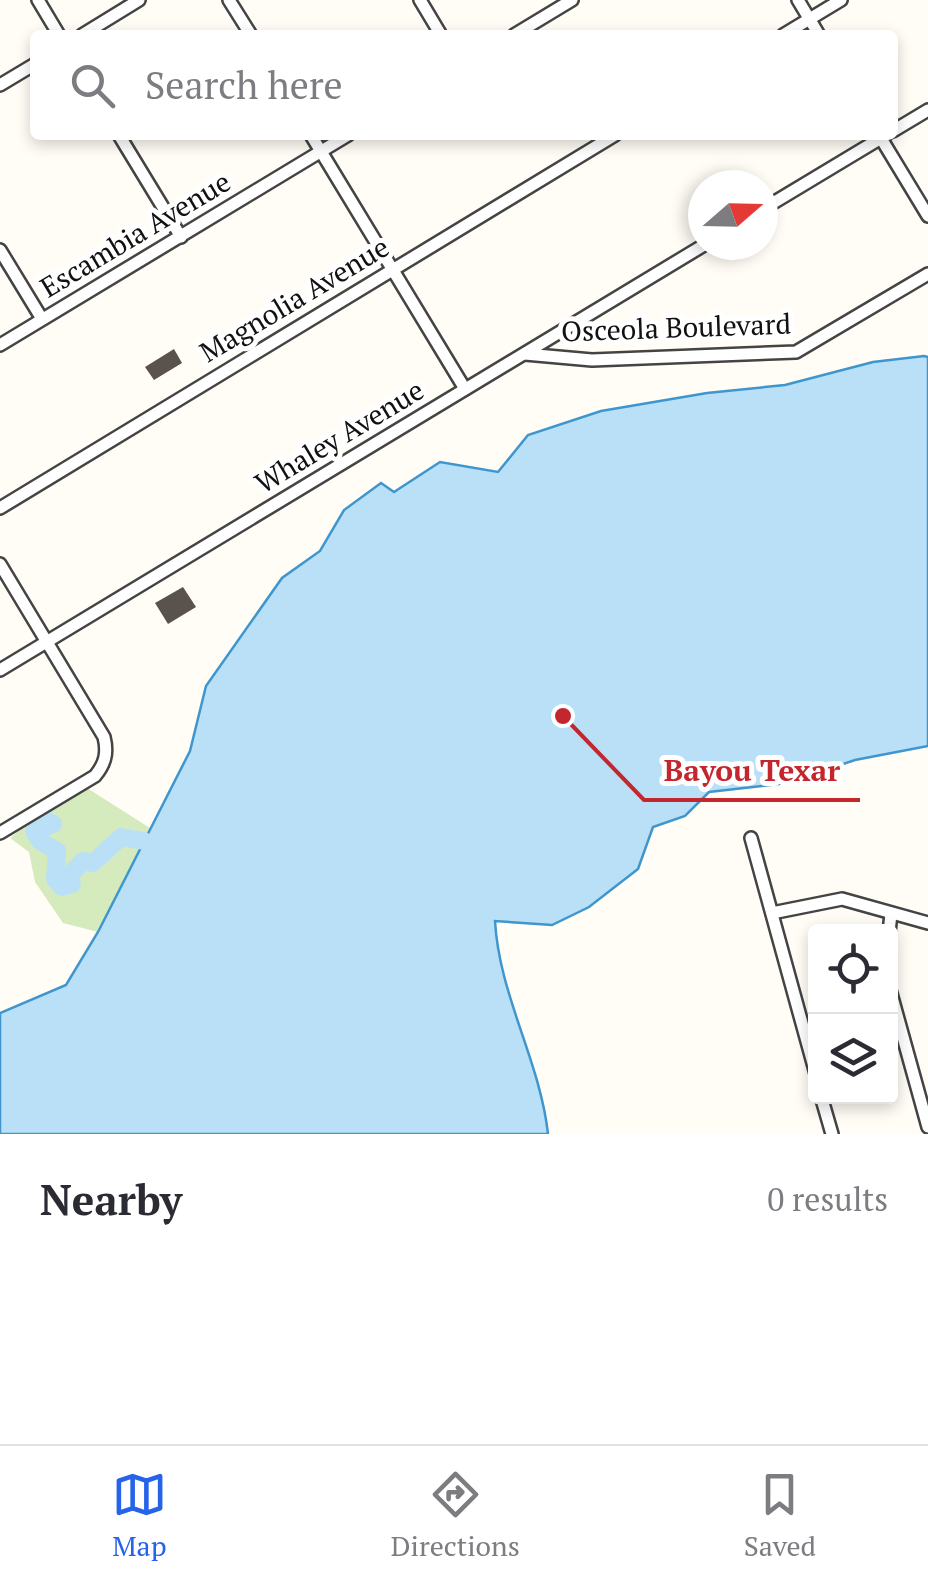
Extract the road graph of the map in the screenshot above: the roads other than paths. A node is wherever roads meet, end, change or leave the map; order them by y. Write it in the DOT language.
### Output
graph roads {
  1 [pos="38,0"];
  2 [pos="140,0"];
  3 [pos="229,0"];
  4 [pos="420,0"];
  5 [pos="572,0"];
  6 [pos="798,0"];
  7 [pos="841,0"];
  8 [pos="809,19"];
  9 [pos="56,30"];
  10 [pos="90,30"];
  11 [pos="247,30"];
  12 [pos="438,30"];
  13 [pos="522,30"];
  14 [pos="790,30"];
  15 [pos="816,30"];
  16 [pos="30,67"];
  17 [pos="0,85"];
  18 [pos="928,110"];
  19 [pos="898,128"];
  20 [pos="122,140"];
  21 [pos="314,140"];
  22 [pos="340,140"];
  23 [pos="607,140"];
  24 [pos="875,140"];
  25 [pos="884,140"];
  26 [pos="321,151"];
  27 [pos="778,200"];
  28 [pos="928,216"];
  29 [pos="180,236"];
  30 [pos="0,250"];
  31 [pos="688,255"];
  32 [pos="392,269"];
  33 [pos="928,274"];
  34 [pos="42,319"];
  35 [pos="0,345"];
  36 [pos="525,354"];
  37 [pos="464,389"];
  38 [pos="0,508"];
  39 [pos="0,564"];
  40 [pos="46,642"];
  41 [pos="0,670"];
  42 [pos="0,833"];
  43 [pos="751,838"];
  44 [pos="772,913"];
  45 [pos="891,914"];
  46 [pos="928,923"];
  47 [pos="890,924"];
  48 [pos="897,1014"];
  49 [pos="808,1045"];
  50 [pos="924,1099"];
  51 [pos="824,1104"];
  52 [pos="928,1128"];
  53 [pos="832,1134"];
  1 -- 9 [label="street"];
  2 -- 10 [label="street"];
  3 -- 11 [label="street"];
  4 -- 12 [label="street"];
  5 -- 13 [label="street"];
  6 -- 8 [label="street"];
  7 -- 8 [label="street"];
  8 -- 14 [label="street"];
  8 -- 15 [label="street"];
  16 -- 17 [label="street"];
  18 -- 19 [label="street"];
  20 -- 29 [label="street"];
  21 -- 26 [label="street"];
  22 -- 26 [label="street, Escambia Avenue"];
  23 -- 32 [label="street, Magnolia Avenue"];
  24 -- 27 [label="street"];
  25 -- 28 [label="street"];
  26 -- 29 [label="street, Escambia Avenue"];
  26 -- 32 [label="street"];
  29 -- 34 [label="street, Escambia Avenue"];
  30 -- 34 [label="street"];
  31 -- 36 [label="street, Whaley Avenue"];
  32 -- 37 [label="street"];
  32 -- 38 [label="street, Magnolia Avenue"];
  33 -- 36 [label="street, Osceola Boulevard"];
  34 -- 35 [label="street, Escambia Avenue"];
  36 -- 37 [label="street, Whaley Avenue"];
  37 -- 40 [label="street, Whaley Avenue"];
  39 -- 40 [label="street"];
  40 -- 41 [label="street, Whaley Avenue"];
  40 -- 42 [label="street"];
  43 -- 44 [label="street"];
  44 -- 45 [label="street"];
  44 -- 49 [label="street"];
  45 -- 46 [label="street"];
  45 -- 47 [label="street"];
  48 -- 50 [label="street"];
  50 -- 52 [label="street"];
  51 -- 53 [label="street"];
}
